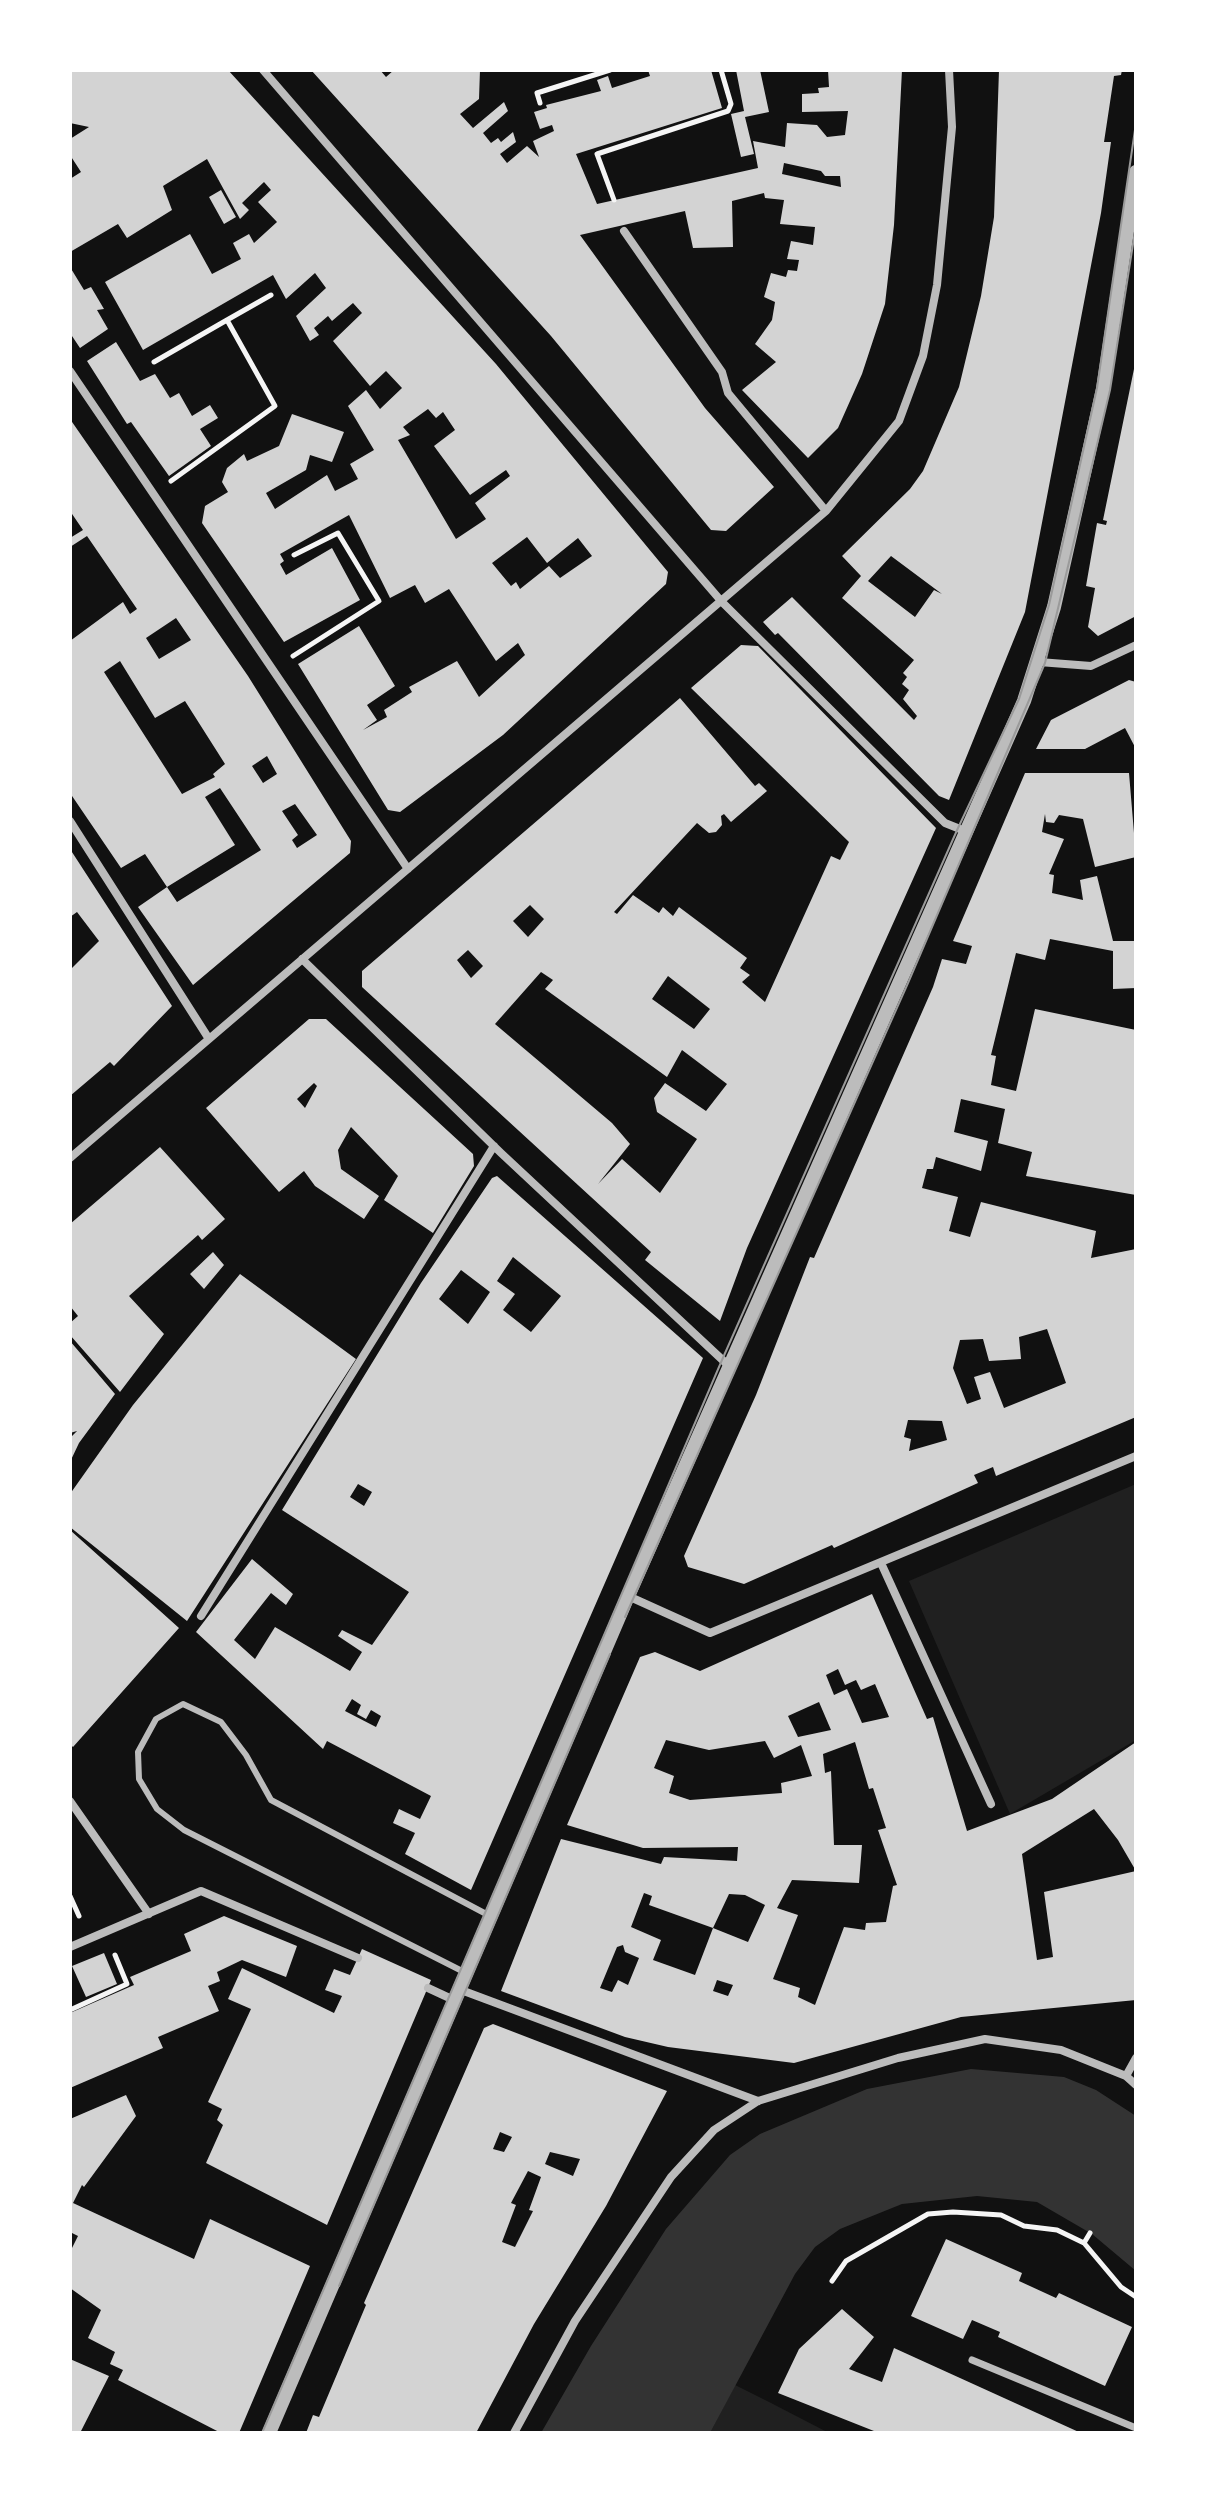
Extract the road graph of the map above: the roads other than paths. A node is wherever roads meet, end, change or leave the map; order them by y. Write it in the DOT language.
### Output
graph roads {
  1 [pos="263,70"];
  2 [pos="949,70"];
  3 [pos="1136,172"];
  4 [pos="624,231"];
  5 [pos="70,371"];
  6 [pos="826,511"];
  7 [pos="722,602"];
  8 [pos="1136,645"];
  9 [pos="1039,662"];
  10 [pos="70,821"];
  11 [pos="965,831"];
  12 [pos="408,869"];
  13 [pos="302,959"];
  14 [pos="209,1039"];
  15 [pos="494,1146"];
  16 [pos="70,1158"];
  17 [pos="729,1366"];
  18 [pos="1136,1456"];
  19 [pos="881,1563"];
  20 [pos="628,1596"];
  21 [pos="201,1616"];
  22 [pos="70,1801"];
  23 [pos="991,1804"];
  24 [pos="149,1914"];
  25 [pos="492,1917"];
  26 [pos="70,1947"];
  27 [pos="358,1958"];
  28 [pos="467,1974"];
  29 [pos="428,1988"];
  30 [pos="459,1996"];
  31 [pos="1136,2058"];
  32 [pos="1126,2076"];
  33 [pos="1136,2085"];
  34 [pos="758,2101"];
  35 [pos="972,2360"];
  36 [pos="1136,2428"];
  37 [pos="269,2433"];
  38 [pos="514,2433"];
  1 -- 7 [label="street"];
  2 -- 6 [label="street"];
  3 -- 9 [label="street"];
  4 -- 6 [label="street"];
  5 -- 12 [label="street"];
  6 -- 7 [label="street"];
  7 -- 11 [label="street"];
  7 -- 12 [label="street"];
  8 -- 9 [label="street"];
  9 -- 11 [label="street"];
  10 -- 14 [label="street"];
  11 -- 17 [label="street"];
  12 -- 13 [label="street"];
  13 -- 14 [label="street"];
  13 -- 15 [label="street"];
  14 -- 16 [label="street"];
  15 -- 17 [label="street"];
  15 -- 21 [label="street"];
  17 -- 20 [label="street"];
  18 -- 19 [label="street"];
  19 -- 20 [label="street"];
  19 -- 23 [label="street"];
  20 -- 25 [label="street"];
  22 -- 24 [label="street"];
  24 -- 26 [label="street"];
  24 -- 27 [label="street"];
  25 -- 28 [label="street"];
  25 -- 28 [label="lane"];
  28 -- 30 [label="street"];
  29 -- 30 [label="street"];
  30 -- 34 [label="street"];
  30 -- 37 [label="street"];
  31 -- 32 [label="street"];
  32 -- 33 [label="street"];
  32 -- 34 [label="street"];
  34 -- 38 [label="street"];
  35 -- 36 [label="street"];
}
